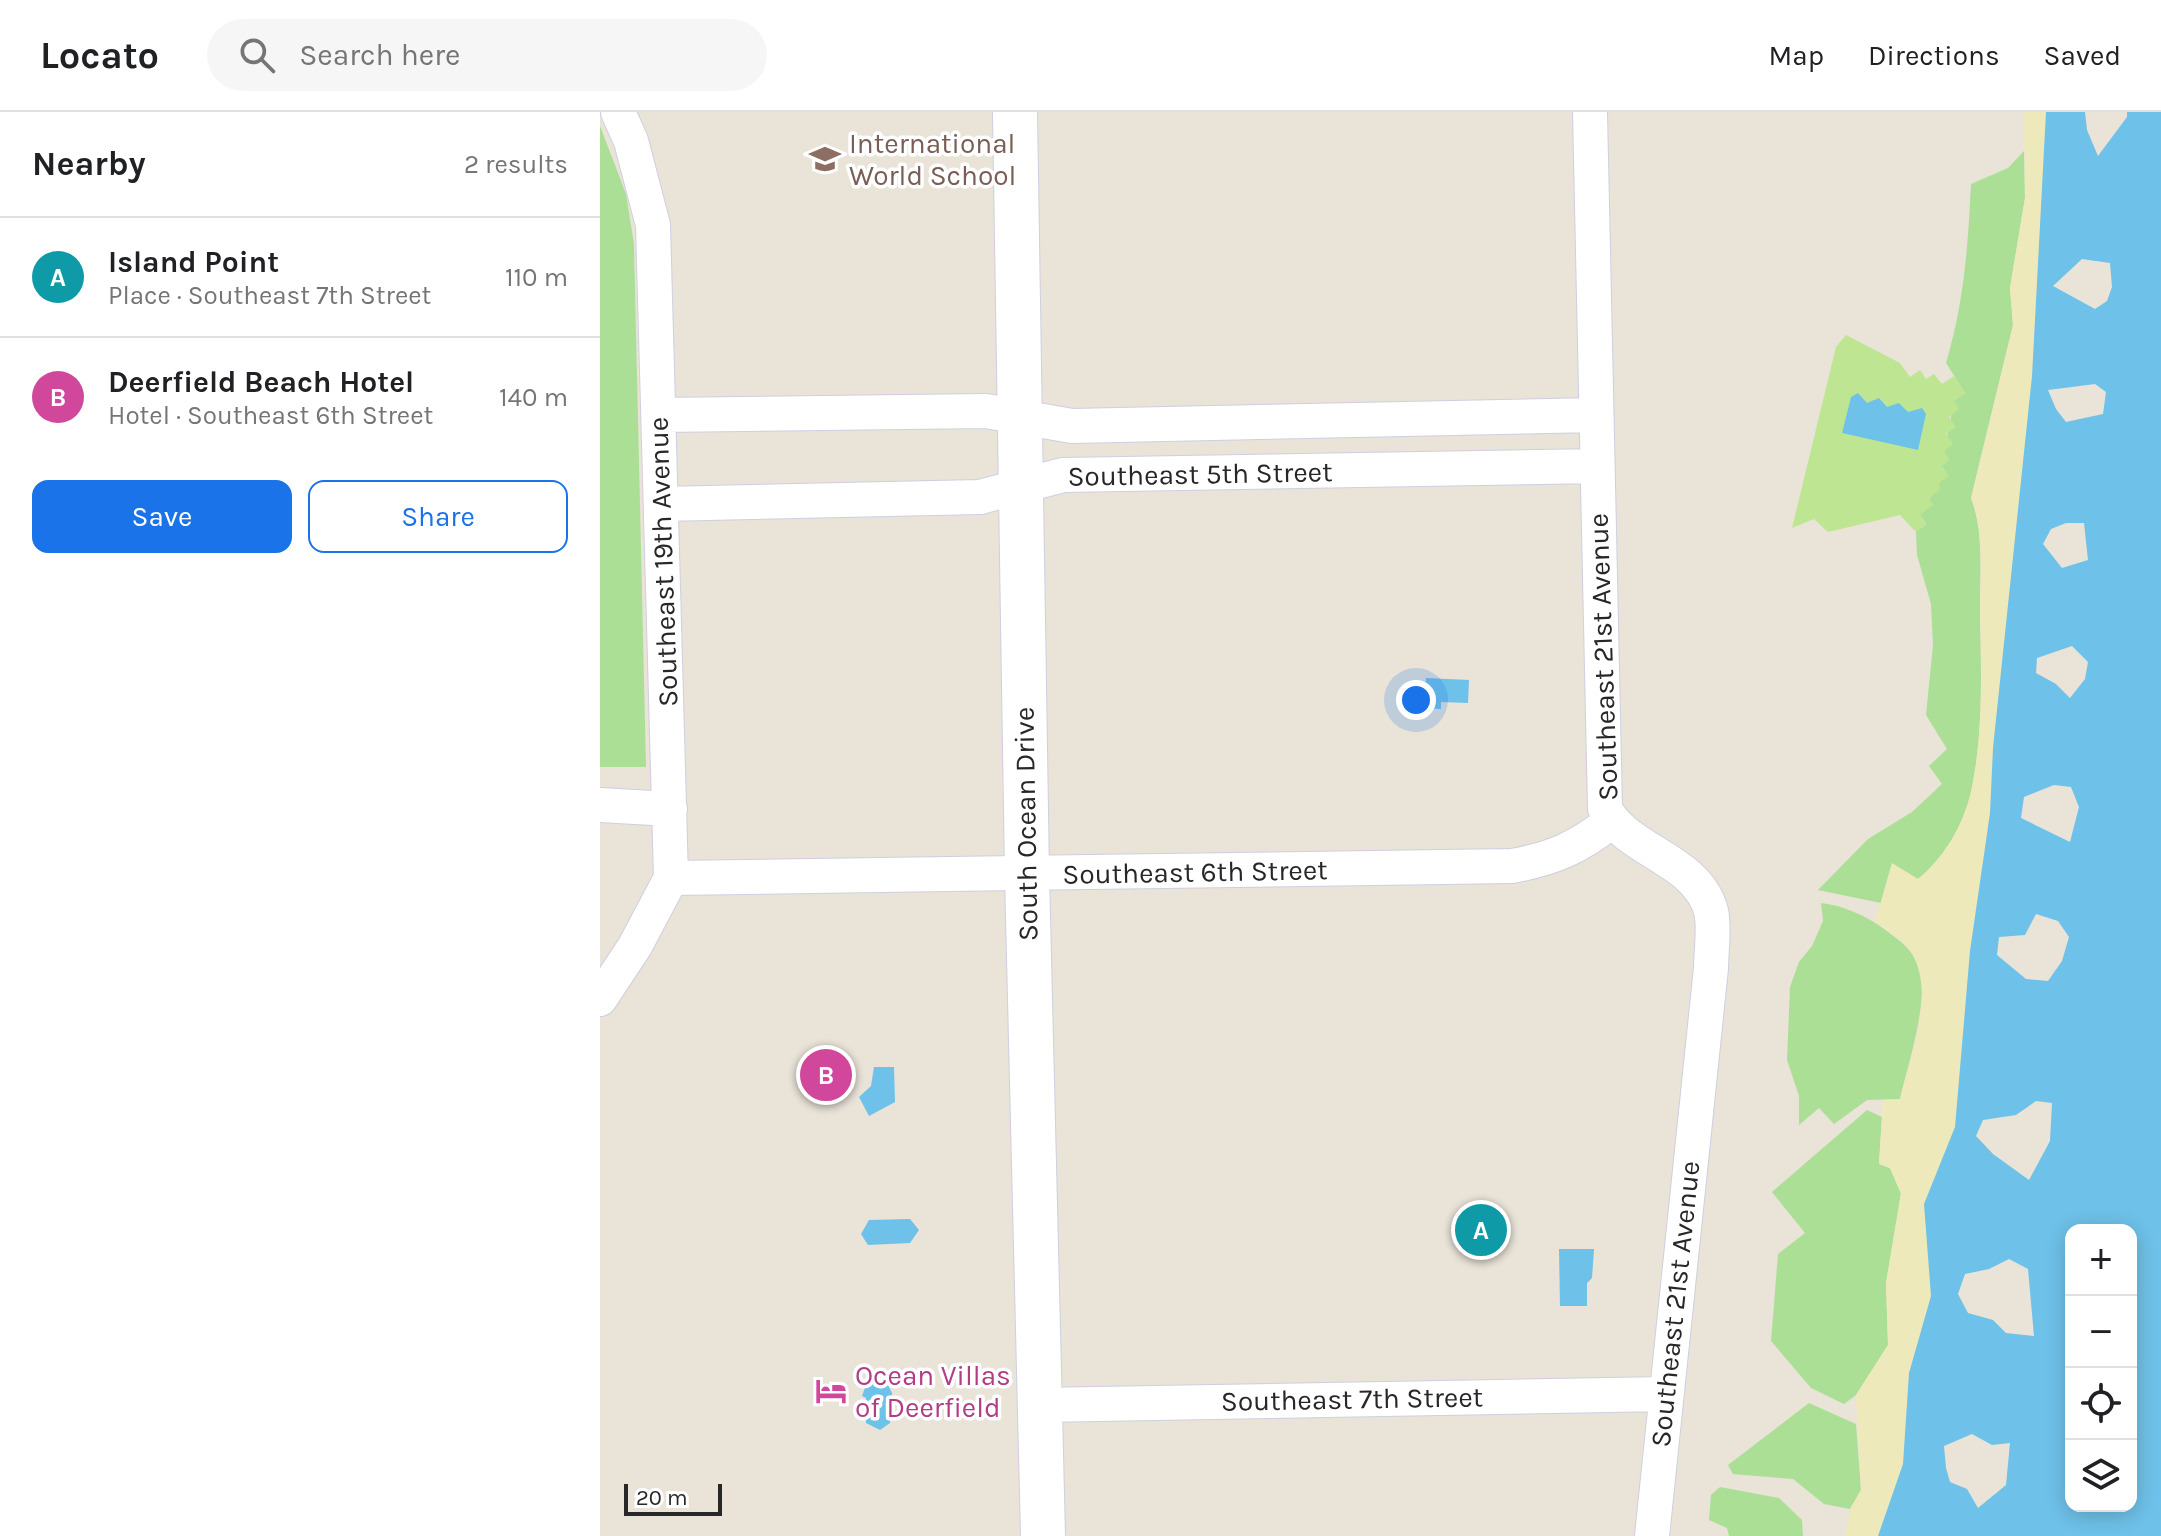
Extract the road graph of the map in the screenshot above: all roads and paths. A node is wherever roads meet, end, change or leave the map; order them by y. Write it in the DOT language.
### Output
graph roads {
  1 [pos="618,112"];
  2 [pos="1015,112"];
  3 [pos="1590,112"];
  4 [pos="659,415"];
  5 [pos="1596,415"];
  6 [pos="1019,416"];
  7 [pos="1597,466"];
  8 [pos="1020,486"];
  9 [pos="661,504"];
  10 [pos="600,805"];
  11 [pos="670,809"];
  12 [pos="1612,821"];
  13 [pos="1027,875"];
  14 [pos="671,878"];
  15 [pos="600,999"];
  16 [pos="1665,1394"];
  17 [pos="1039,1405"];
  18 [pos="1043,1536"];
  19 [pos="1652,1536"];
  1 -- 4 [label="street, Southeast 19th Avenue"];
  2 -- 6 [label="main road, South Ocean Drive"];
  3 -- 5 [label="street, Southeast 21st Avenue"];
  4 -- 6 [label="street, Southeast 5th Street"];
  4 -- 9 [label="street, Southeast 19th Avenue"];
  5 -- 6 [label="street, Southeast 5th Street"];
  5 -- 7 [label="street, Southeast 21st Avenue"];
  6 -- 8 [label="main road, South Ocean Drive"];
  7 -- 8 [label="street, Southeast 5th Street"];
  7 -- 12 [label="street, Southeast 21st Avenue"];
  8 -- 9 [label="street, Southeast 5th Street"];
  8 -- 13 [label="main road, South Ocean Drive"];
  9 -- 11 [label="street, Southeast 19th Avenue"];
  10 -- 11 [label="street"];
  11 -- 14 [label="street, Southeast 19th Avenue"];
  12 -- 13 [label="street, Southeast 6th Street"];
  12 -- 16 [label="street, Southeast 21st Avenue"];
  13 -- 14 [label="street, Southeast 6th Street"];
  13 -- 17 [label="main road, South Ocean Drive"];
  14 -- 15 [label="street, Southeast 19th Avenue"];
  16 -- 17 [label="street, Southeast 7th Street"];
  16 -- 19 [label="street, Southeast 21st Avenue"];
  17 -- 18 [label="main road, South Ocean Drive"];
}
